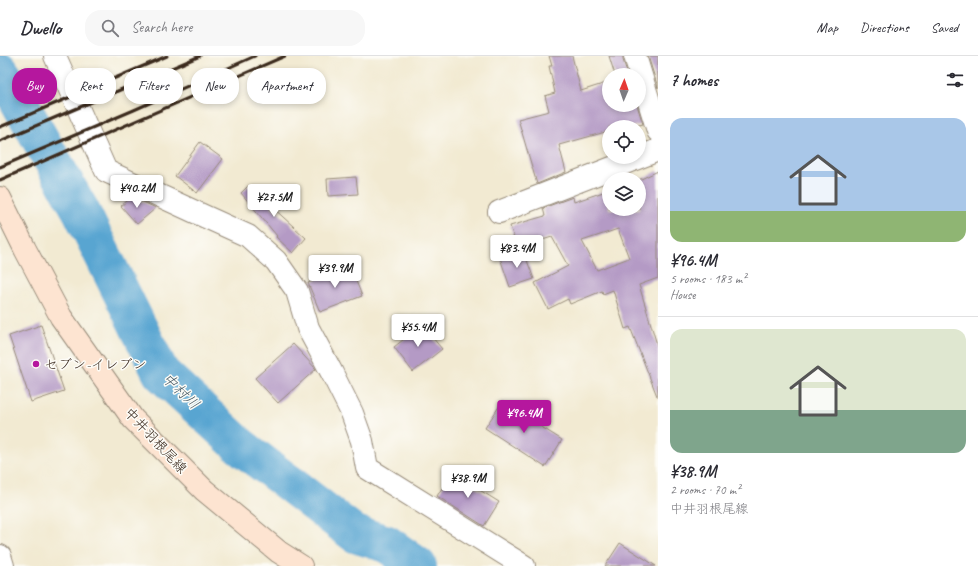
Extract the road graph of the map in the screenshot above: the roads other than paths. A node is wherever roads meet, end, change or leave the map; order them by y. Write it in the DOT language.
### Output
graph roads {
  1 [pos="635,56"];
  2 [pos="62,58"];
  3 [pos="658,132"];
  4 [pos="658,150"];
  5 [pos="0,198"];
  6 [pos="499,212"];
  7 [pos="0,556"];
  8 [pos="3,566"];
  9 [pos="301,566"];
  10 [pos="524,566"];
  1 -- 3 [label="street"];
  2 -- 10 [label="street"];
  4 -- 6 [label="street"];
  5 -- 9 [label="main road, 中井羽根尾線"];
  7 -- 8 [label="street"];
}
